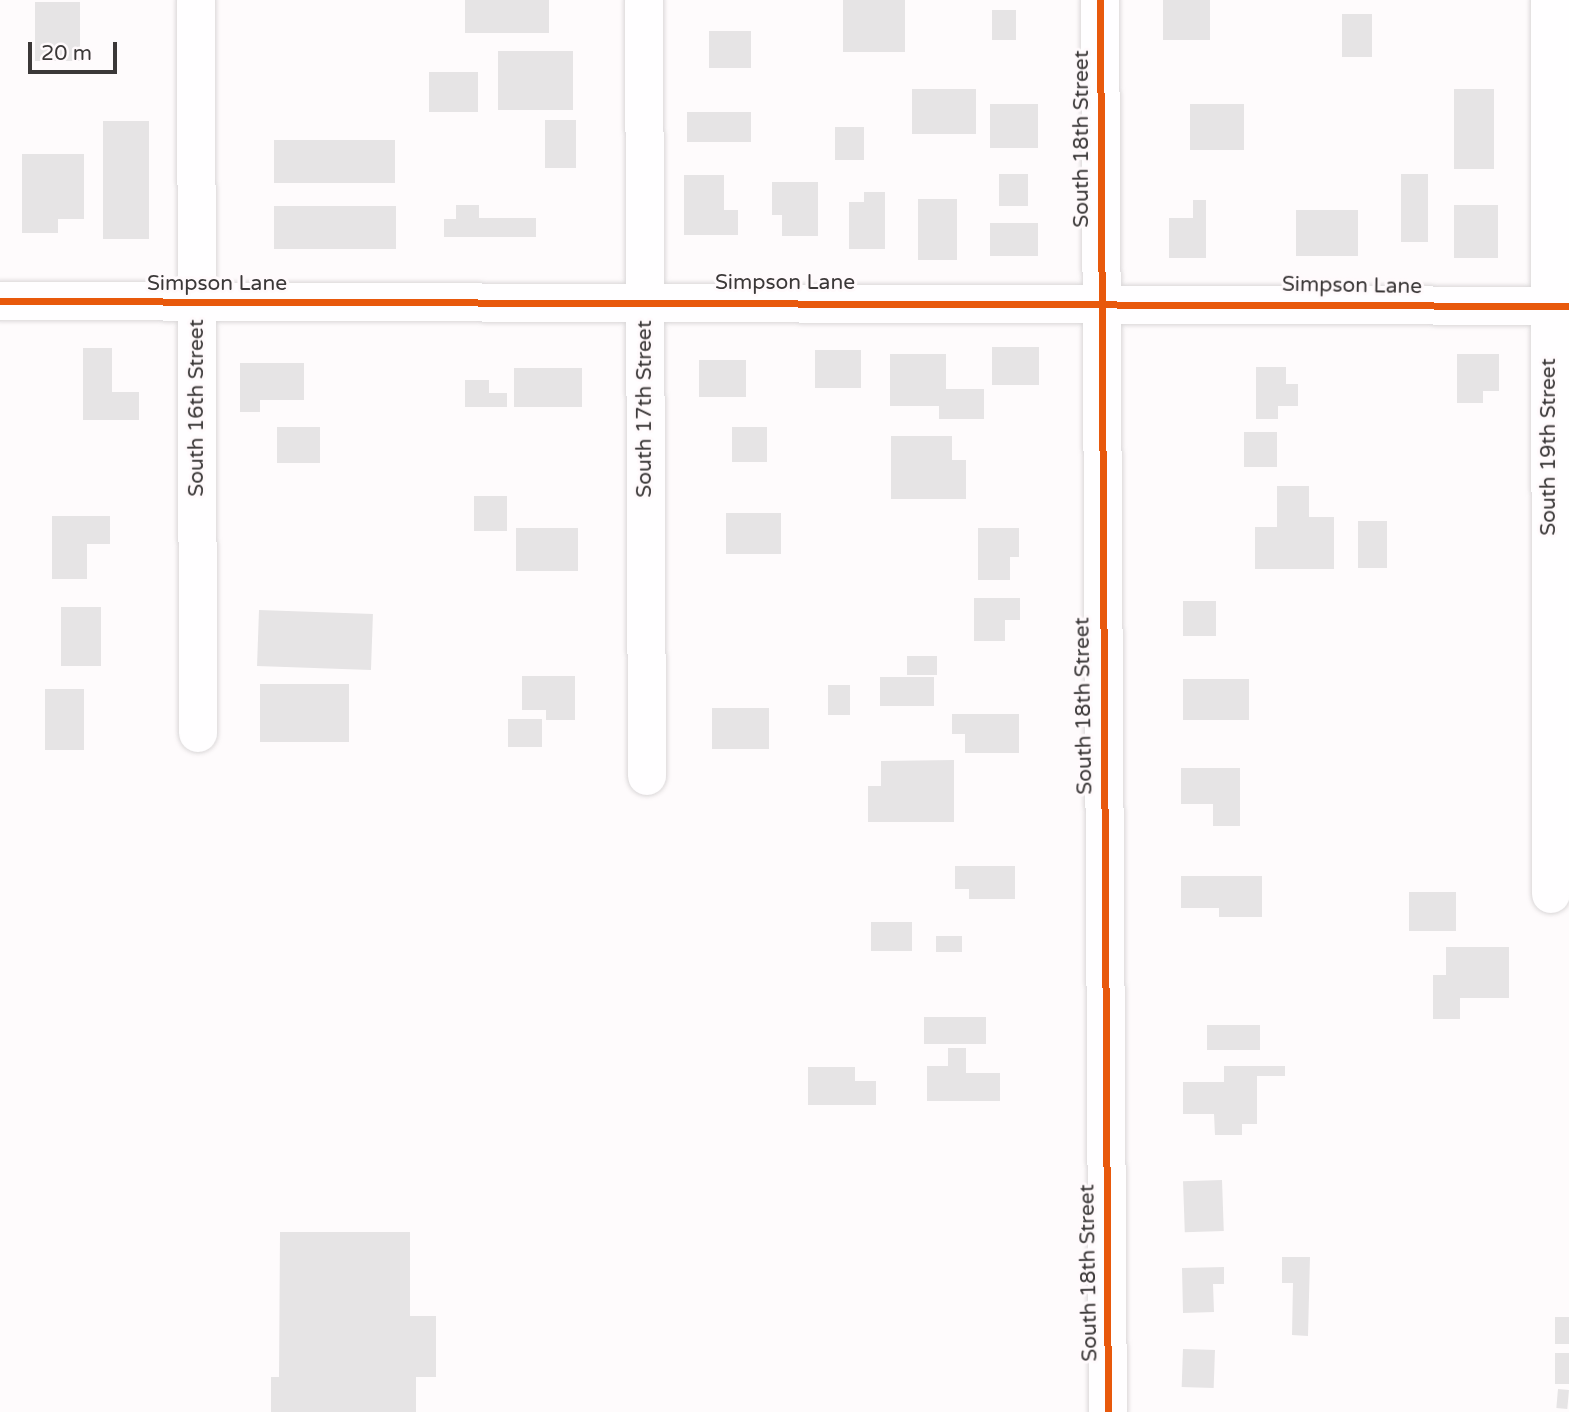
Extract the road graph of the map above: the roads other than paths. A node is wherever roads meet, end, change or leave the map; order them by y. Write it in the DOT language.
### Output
graph roads {
  1 [pos="196,0"];
  2 [pos="644,0"];
  3 [pos="1100,0"];
  4 [pos="1550,0"];
  5 [pos="645,300"];
  6 [pos="0,301"];
  7 [pos="197,302"];
  8 [pos="1098,302"];
  9 [pos="1559,306"];
  10 [pos="198,733"];
  11 [pos="647,776"];
  12 [pos="1551,894"];
  13 [pos="1108,1412"];
  1 -- 7 [label="street, South 16th Street"];
  2 -- 5 [label="street, South 17th Street"];
  3 -- 8 [label="street, South 18th Street"];
  4 -- 9 [label="street, South 19th Street"];
  5 -- 7 [label="street, Simpson Lane"];
  5 -- 8 [label="street, Simpson Lane"];
  5 -- 11 [label="street, South 17th Street"];
  6 -- 7 [label="street, Simpson Lane"];
  7 -- 10 [label="street, South 16th Street"];
  8 -- 9 [label="street, Simpson Lane"];
  8 -- 13 [label="street, South 18th Street"];
  9 -- 12 [label="street, South 19th Street"];
}
